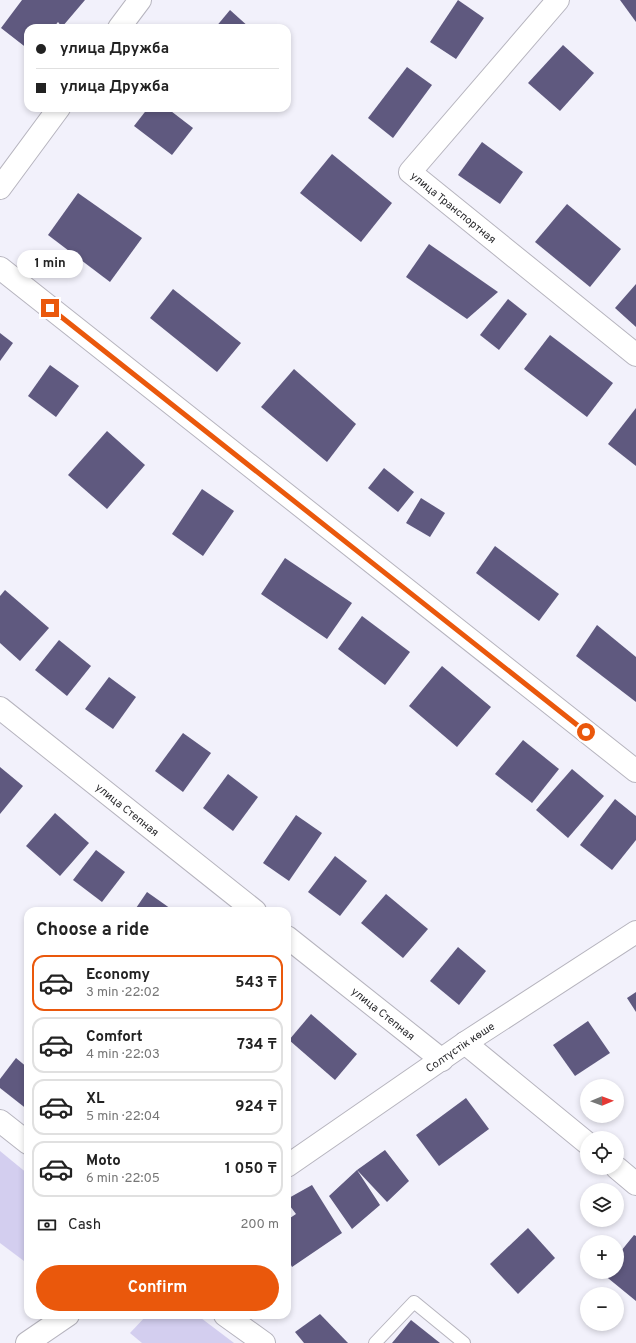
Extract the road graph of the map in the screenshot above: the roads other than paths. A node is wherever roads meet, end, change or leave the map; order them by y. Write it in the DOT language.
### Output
graph roads {
  1 [pos="140,0"];
  2 [pos="558,0"];
  3 [pos="122,24"];
  4 [pos="56,112"];
  5 [pos="0,188"];
  6 [pos="0,268"];
  7 [pos="636,355"];
  8 [pos="0,708"];
  9 [pos="636,771"];
  10 [pos="250,907"];
  11 [pos="636,932"];
  12 [pos="291,940"];
  13 [pos="465,1043"];
  14 [pos="442,1060"];
  15 [pos="0,1121"];
  16 [pos="580,1137"];
  17 [pos="24,1140"];
  18 [pos="291,1163"];
  19 [pos="624,1174"];
  20 [pos="636,1184"];
  21 [pos="62,1319"];
  22 [pos="231,1319"];
  23 [pos="27,1343"];
  24 [pos="264,1343"];
  25 [pos="374,1343"];
  26 [pos="464,1343"];
  1 -- 3 [label="street"];
  2 -- 7 [label="street, улица Транспортная"];
  4 -- 5 [label="street"];
  6 -- 9 [label="street"];
  8 -- 10 [label="street, улица Степная"];
  11 -- 13 [label="street, Солтүстік көше"];
  12 -- 14 [label="street, улица Степная"];
  13 -- 14 [label="street, Солтүстік көше"];
  13 -- 16 [label="street"];
  14 -- 18 [label="street, Солтүстік көше"];
  15 -- 17 [label="street"];
  19 -- 20 [label="street"];
  21 -- 23 [label="street"];
  22 -- 24 [label="street"];
  25 -- 26 [label="lane"];
}
